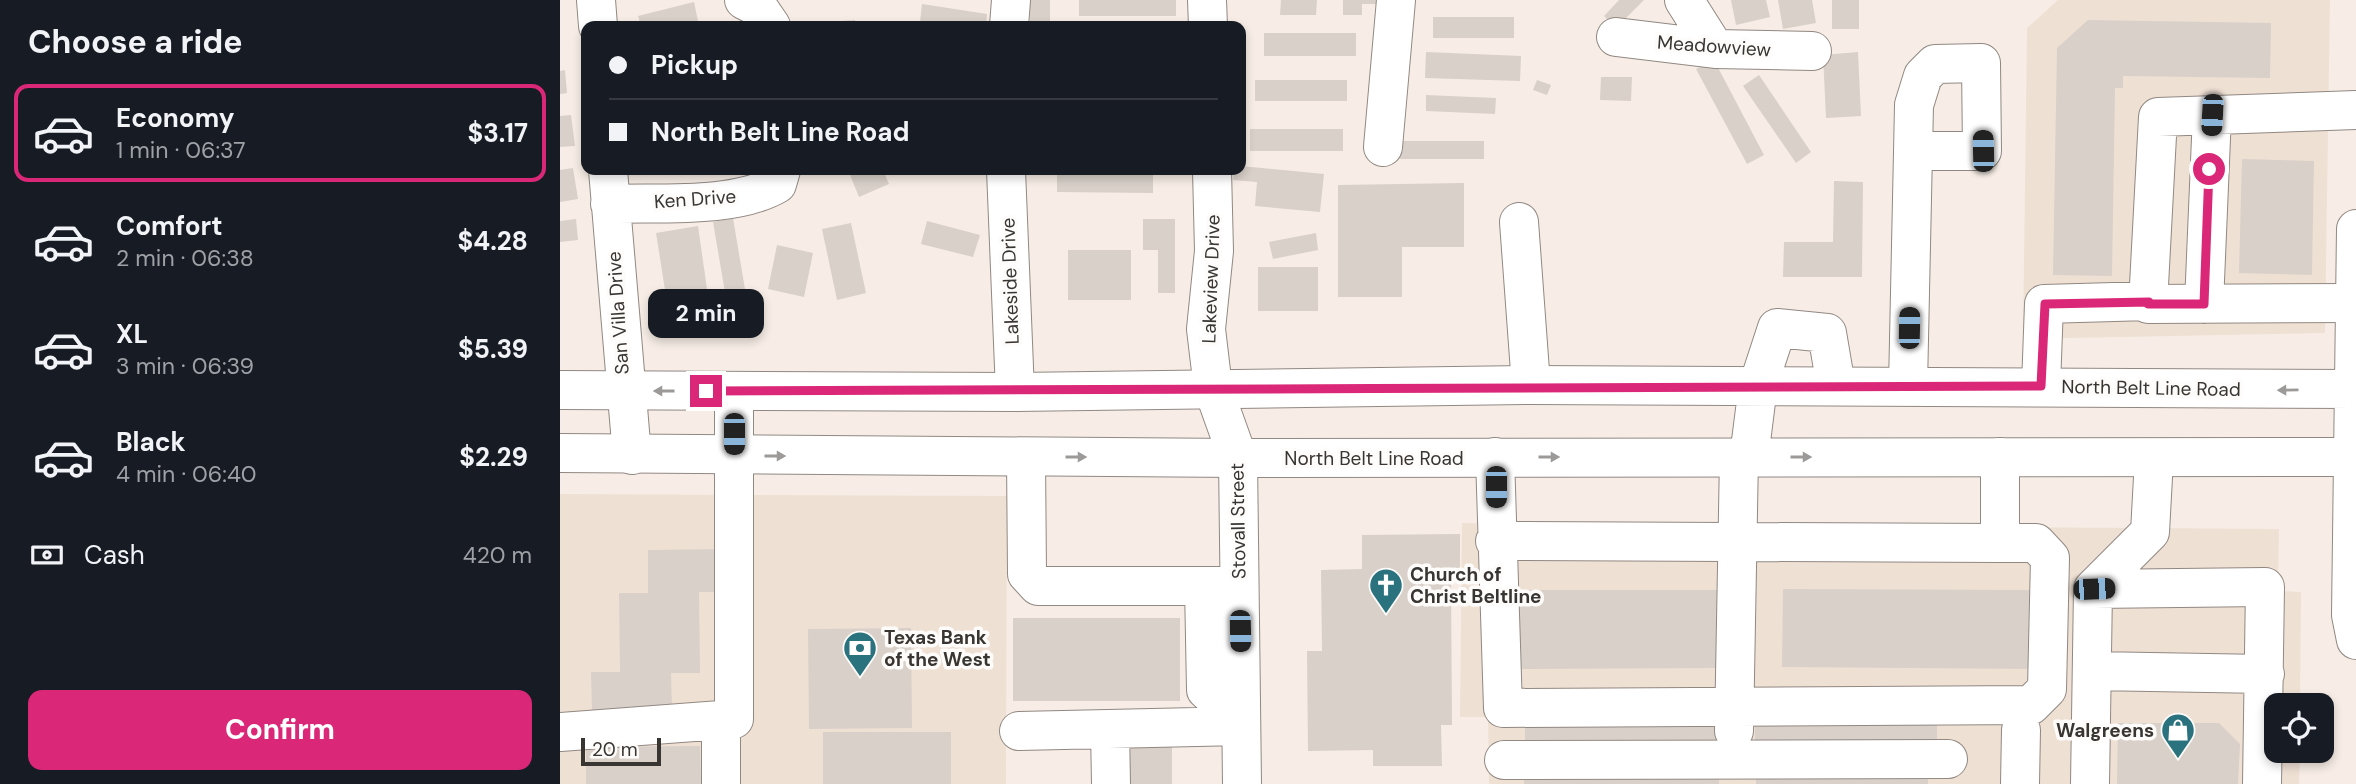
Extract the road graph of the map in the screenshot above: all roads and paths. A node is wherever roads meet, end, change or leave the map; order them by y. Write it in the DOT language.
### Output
graph roads {
  1 [pos="596,0"];
  2 [pos="744,0"];
  3 [pos="1012,0"];
  4 [pos="1207,0"];
  5 [pos="1396,0"];
  6 [pos="1684,0"];
  7 [pos="598,21"];
  8 [pos="767,21"];
  9 [pos="1010,21"];
  10 [pos="1208,21"];
  11 [pos="1616,37"];
  12 [pos="1715,49"];
  13 [pos="1812,51"];
  14 [pos="2356,110"];
  15 [pos="2212,115"];
  16 [pos="1383,147"];
  17 [pos="1913,151"];
  18 [pos="1006,175"];
  19 [pos="1212,175"];
  20 [pos="779,177"];
  21 [pos="609,187"];
  22 [pos="1519,222"];
  23 [pos="2356,229"];
  24 [pos="2149,302"];
  25 [pos="2354,303"];
  26 [pos="2204,304"];
  27 [pos="1531,385"];
  28 [pos="1758,386"];
  29 [pos="1836,386"];
  30 [pos="1908,386"];
  31 [pos="2041,386"];
  32 [pos="1213,388"];
  33 [pos="2355,389"];
  34 [pos="560,390"];
  35 [pos="624,391"];
  36 [pos="734,391"];
  37 [pos="1015,393"];
  38 [pos="560,453"];
  39 [pos="632,455"];
  40 [pos="734,456"];
  41 [pos="1026,457"];
  42 [pos="1495,457"];
  43 [pos="1744,457"];
  44 [pos="2000,457"];
  45 [pos="2355,457"];
  46 [pos="1238,458"];
  47 [pos="2154,459"];
  48 [pos="1496,541"];
  49 [pos="1739,542"];
  50 [pos="2000,543"];
  51 [pos="1222,586"];
  52 [pos="2094,589"];
  53 [pos="2356,640"];
  54 [pos="2094,671"];
  55 [pos="2265,674"];
  56 [pos="1736,705"];
  57 [pos="1950,705"];
  58 [pos="1503,708"];
  59 [pos="1241,712"];
  60 [pos="721,720"];
  61 [pos="1110,729"];
  62 [pos="2021,730"];
  63 [pos="1019,731"];
  64 [pos="560,732"];
  65 [pos="1732,771"];
  66 [pos="1948,771"];
  67 [pos="1504,772"];
  68 [pos="721,784"];
  69 [pos="1111,784"];
  70 [pos="1242,784"];
  71 [pos="2020,784"];
  72 [pos="2090,784"];
  73 [pos="2262,784"];
  1 -- 7 [label="main road"];
  2 -- 8 [label="main road"];
  3 -- 9 [label="main road"];
  4 -- 10 [label="main road"];
  5 -- 16 [label="main road"];
  6 -- 12 [label="main road"];
  11 -- 12 [label="main road, Meadowview"];
  12 -- 13 [label="main road, Meadowview"];
  14 -- 15 [label="main road"];
  15 -- 24 [label="main road"];
  15 -- 26 [label="main road"];
  17 -- 30 [label="main road"];
  18 -- 37 [label="main road, Lakeside Drive"];
  19 -- 32 [label="main road, Lakeview Drive"];
  20 -- 21 [label="main road, Ken Drive"];
  21 -- 35 [label="main road, San Villa Drive"];
  22 -- 27 [label="main road"];
  23 -- 25 [label="main road"];
  24 -- 26 [label="main road"];
  24 -- 31 [label="main road"];
  25 -- 26 [label="main road"];
  25 -- 33 [label="main road"];
  27 -- 28 [label="main road, North Belt Line Road"];
  27 -- 32 [label="main road, North Belt Line Road"];
  28 -- 29 [label="main road, North Belt Line Road"];
  28 -- 29 [label="main road"];
  28 -- 43 [label="main road"];
  29 -- 30 [label="main road, North Belt Line Road"];
  30 -- 31 [label="main road, North Belt Line Road"];
  33 -- 31 [label="main road, North Belt Line Road, one-way"];
  32 -- 37 [label="main road, North Belt Line Road"];
  32 -- 46 [label="main road, Stovall Street"];
  33 -- 45 [label="main road"];
  34 -- 35 [label="main road, North Belt Line Road"];
  36 -- 35 [label="main road, North Belt Line Road, one-way"];
  35 -- 39 [label="main road, San Villa Drive"];
  36 -- 37 [label="main road, North Belt Line Road"];
  36 -- 40 [label="main road"];
  38 -- 39 [label="main road, North Belt Line Road"];
  39 -- 40 [label="main road, North Belt Line Road"];
  40 -- 41 [label="main road, North Belt Line Road, one-way"];
  40 -- 60 [label="main road"];
  41 -- 46 [label="main road, North Belt Line Road, one-way"];
  41 -- 51 [label="main road"];
  42 -- 43 [label="main road, North Belt Line Road, one-way"];
  42 -- 46 [label="main road, North Belt Line Road"];
  42 -- 48 [label="main road"];
  43 -- 44 [label="main road, North Belt Line Road, one-way"];
  43 -- 49 [label="main road"];
  44 -- 47 [label="main road, North Belt Line Road"];
  44 -- 50 [label="main road"];
  45 -- 47 [label="main road, North Belt Line Road"];
  45 -- 53 [label="main road"];
  46 -- 51 [label="main road, Stovall Street"];
  47 -- 52 [label="main road"];
  48 -- 49 [label="main road"];
  48 -- 58 [label="main road"];
  49 -- 50 [label="main road"];
  49 -- 56 [label="main road"];
  50 -- 57 [label="main road"];
  51 -- 59 [label="main road, Stovall Street"];
  52 -- 54 [label="main road"];
  52 -- 55 [label="main road"];
  54 -- 55 [label="main road"];
  54 -- 72 [label="main road"];
  55 -- 73 [label="main road"];
  56 -- 57 [label="main road"];
  56 -- 58 [label="main road"];
  56 -- 65 [label="main road"];
  57 -- 66 [label="main road"];
  58 -- 67 [label="main road"];
  59 -- 61 [label="main road"];
  59 -- 70 [label="main road, Stovall Street"];
  60 -- 64 [label="main road"];
  60 -- 68 [label="main road"];
  61 -- 63 [label="main road"];
  61 -- 69 [label="main road"];
  62 -- 71 [label="main road"];
  65 -- 66 [label="main road"];
  65 -- 67 [label="main road"];
}
